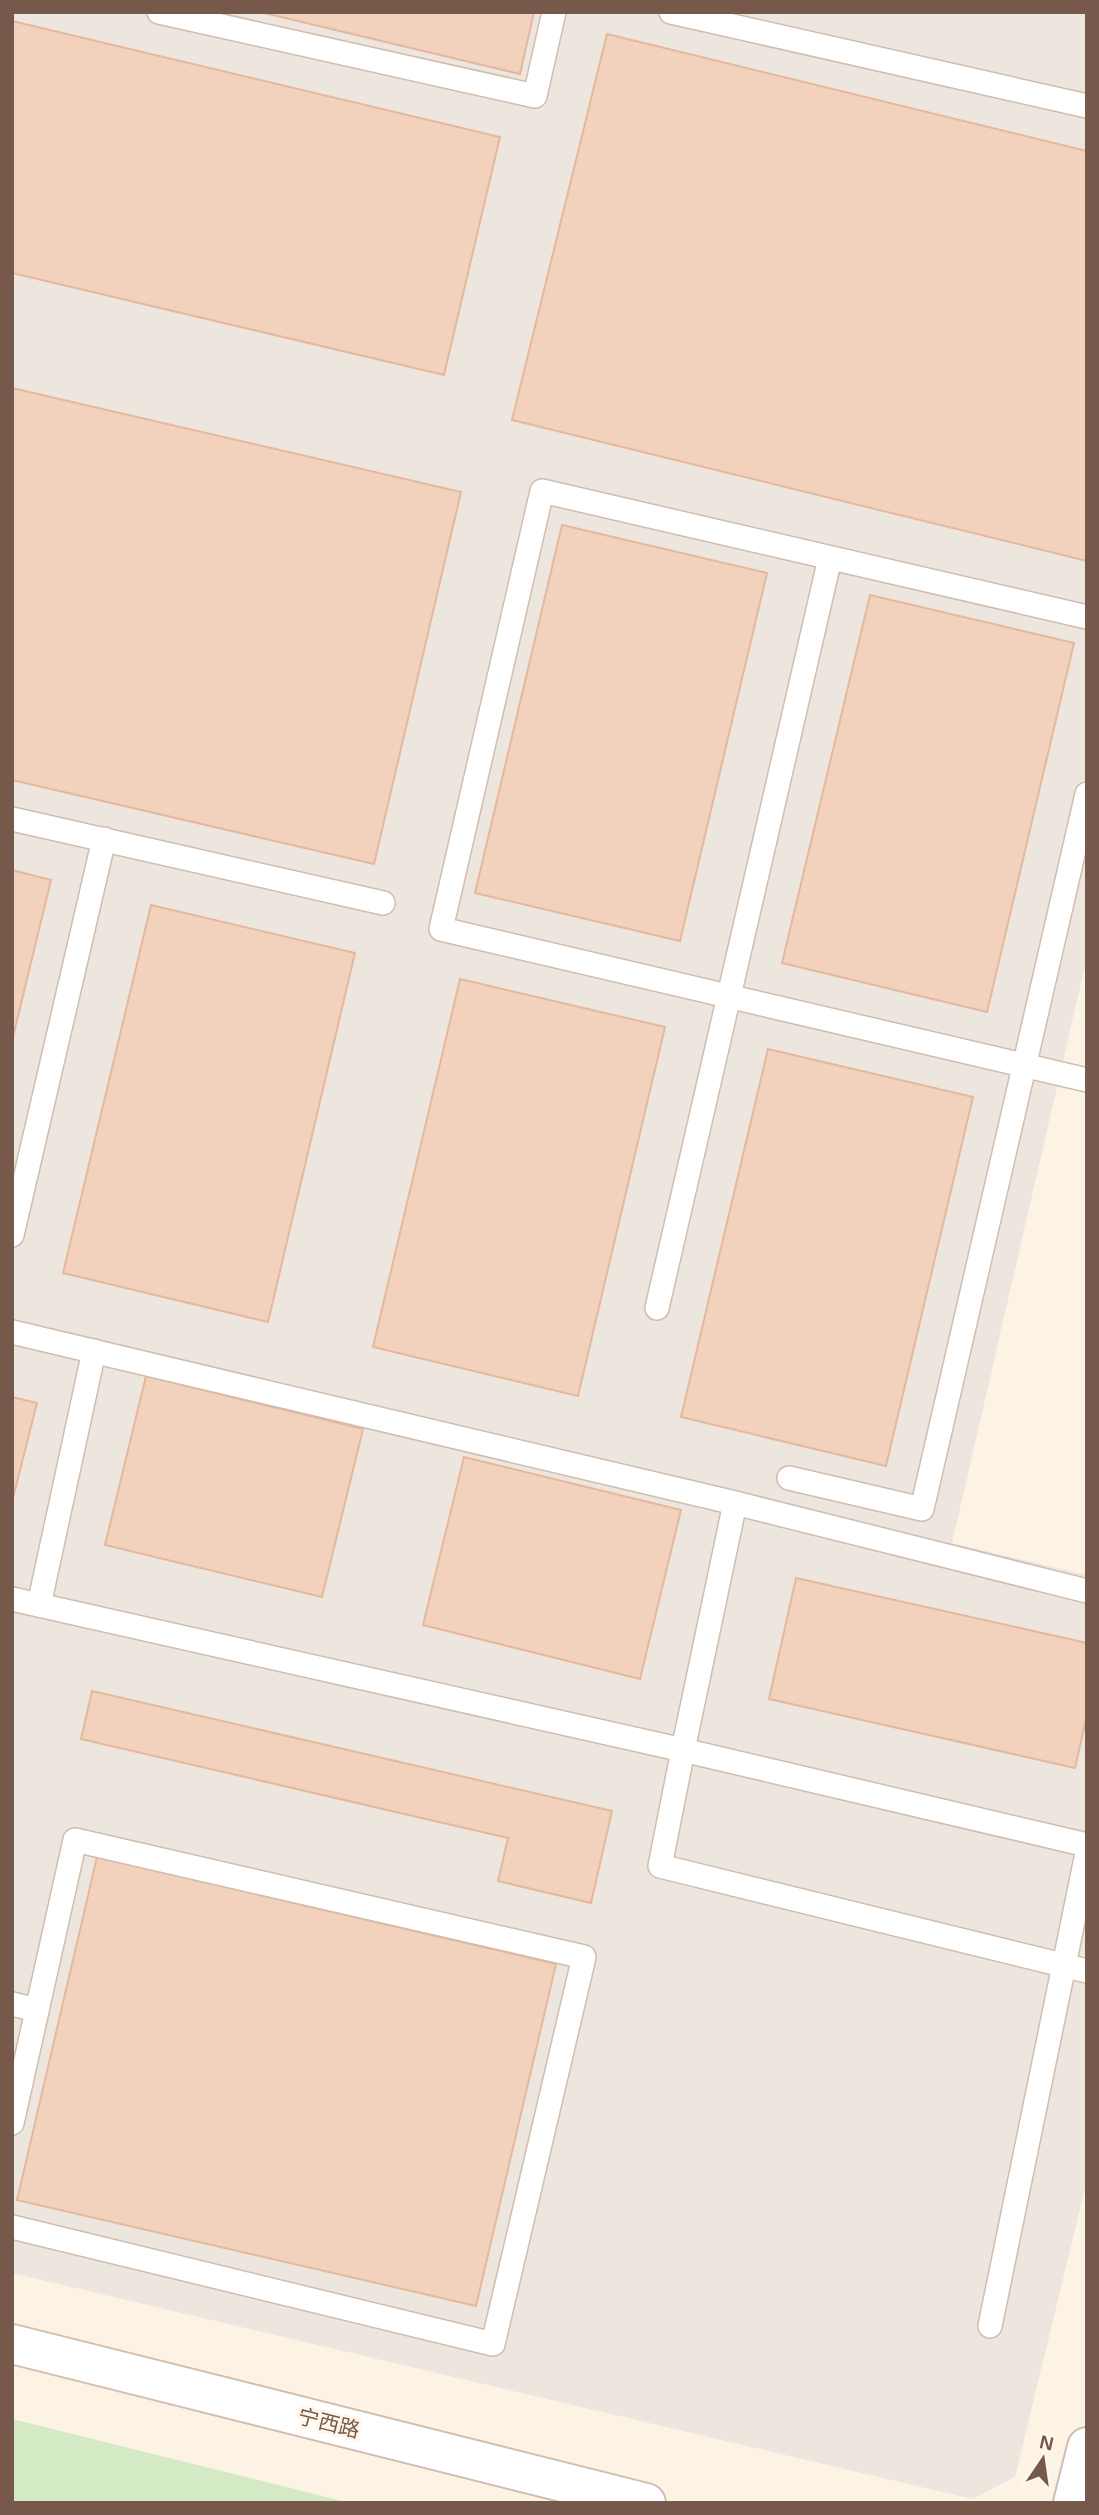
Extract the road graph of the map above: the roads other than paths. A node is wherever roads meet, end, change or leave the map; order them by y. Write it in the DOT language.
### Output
graph roads {
  1 [pos="159,12"];
  2 [pos="554,12"];
  3 [pos="671,12"];
  4 [pos="1087,106"];
  5 [pos="830,558"];
  6 [pos="1087,617"];
  7 [pos="1087,794"];
  8 [pos="12,819"];
  9 [pos="104,839"];
  10 [pos="383,903"];
  11 [pos="728,996"];
  12 [pos="1024,1066"];
  13 [pos="1087,1080"];
  14 [pos="12,1235"];
  15 [pos="657,1308"];
  16 [pos="12,1332"];
  17 [pos="94,1351"];
  18 [pos="789,1478"];
  19 [pos="735,1503"];
  20 [pos="1087,1591"];
  21 [pos="12,1599"];
  22 [pos="39,1605"];
  23 [pos="683,1750"];
  24 [pos="1087,1845"];
  25 [pos="1087,1853"];
  26 [pos="1076,1968"];
  27 [pos="12,2004"];
  28 [pos="37,2010"];
  29 [pos="12,2123"];
  30 [pos="12,2227"];
  31 [pos="990,2326"];
  32 [pos="12,2344"];
  33 [pos="1087,2447"];
  34 [pos="646,2503"];
  35 [pos="1073,2503"];
  1 -- 2 [label="lane"];
  3 -- 4 [label="lane"];
  5 -- 6 [label="lane"];
  5 -- 11 [label="lane"];
  5 -- 11 [label="lane"];
  7 -- 12 [label="lane"];
  8 -- 9 [label="lane"];
  9 -- 10 [label="lane"];
  9 -- 14 [label="lane"];
  11 -- 12 [label="lane"];
  11 -- 15 [label="lane"];
  12 -- 13 [label="lane"];
  12 -- 18 [label="lane"];
  16 -- 17 [label="lane"];
  17 -- 19 [label="lane"];
  17 -- 22 [label="lane"];
  19 -- 20 [label="lane"];
  19 -- 23 [label="lane"];
  21 -- 22 [label="lane"];
  22 -- 23 [label="lane"];
  23 -- 24 [label="lane"];
  23 -- 26 [label="lane"];
  25 -- 26 [label="lane"];
  26 -- 31 [label="lane"];
  27 -- 28 [label="lane"];
  28 -- 29 [label="lane"];
  28 -- 30 [label="lane"];
  32 -- 34 [label="main road, 宁西路"];
  33 -- 35 [label="main road"];
}
